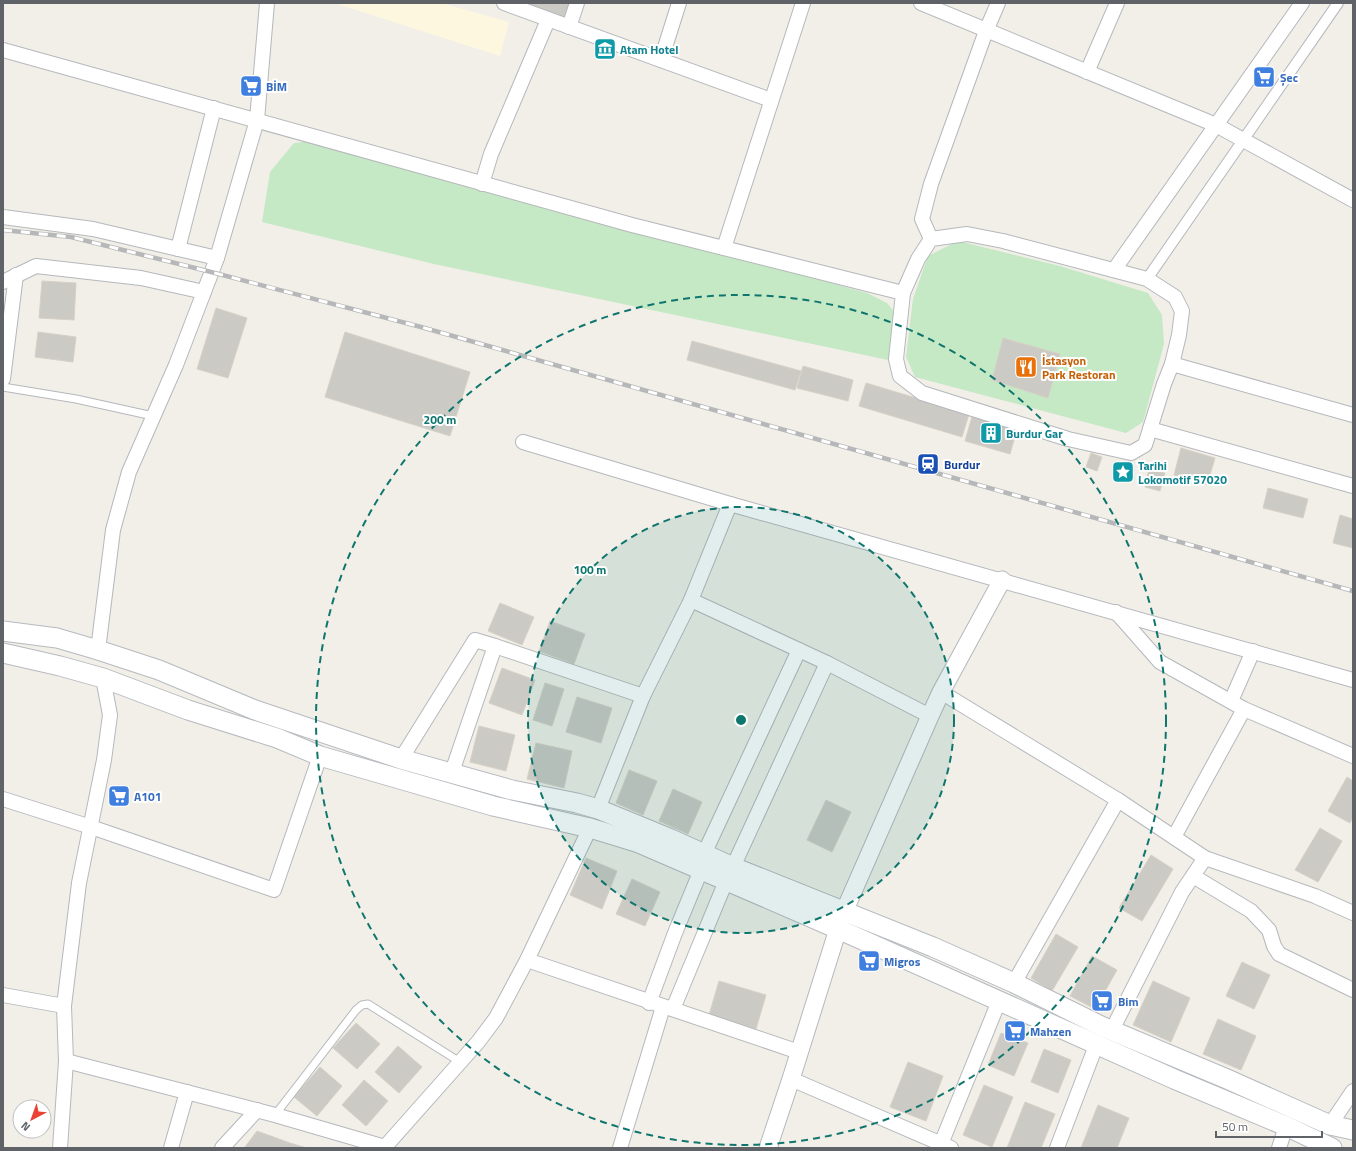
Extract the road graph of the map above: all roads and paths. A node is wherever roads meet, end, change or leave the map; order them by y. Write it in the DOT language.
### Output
graph roads {
  1 [pos="267,3"];
  2 [pos="504,3"];
  3 [pos="577,3"];
  4 [pos="679,3"];
  5 [pos="803,3"];
  6 [pos="920,3"];
  7 [pos="998,3"];
  8 [pos="1117,3"];
  9 [pos="1302,3"];
  10 [pos="1338,3"];
  11 [pos="548,20"];
  12 [pos="569,28"];
  13 [pos="986,31"];
  14 [pos="3,50"];
  15 [pos="661,60"];
  16 [pos="1087,72"];
  17 [pos="771,100"];
  18 [pos="214,108"];
  19 [pos="257,120"];
  20 [pos="1216,125"];
  21 [pos="1244,140"];
  22 [pos="482,184"];
  23 [pos="1353,200"];
  24 [pos="3,217"];
  25 [pos="932,239"];
  26 [pos="724,248"];
  27 [pos="178,249"];
  28 [pos="217,258"];
  29 [pos="1114,270"];
  30 [pos="16,275"];
  31 [pos="1147,279"];
  32 [pos="3,282"];
  33 [pos="204,292"];
  34 [pos="903,293"];
  35 [pos="1172,364"];
  36 [pos="3,379"];
  37 [pos="3,387"];
  38 [pos="1353,415"];
  39 [pos="154,416"];
  40 [pos="1150,429"];
  41 [pos="523,442"];
  42 [pos="1353,486"];
  43 [pos="730,504"];
  44 [pos="1002,580"];
  45 [pos="692,600"];
  46 [pos="1116,612"];
  47 [pos="3,631"];
  48 [pos="495,646"];
  49 [pos="98,650"];
  50 [pos="800,650"];
  51 [pos="1253,651"];
  52 [pos="3,653"];
  53 [pos="826,663"];
  54 [pos="103,678"];
  55 [pos="1353,680"];
  56 [pos="941,692"];
  57 [pos="643,696"];
  58 [pos="1230,701"];
  59 [pos="1244,709"];
  60 [pos="930,716"];
  61 [pos="320,756"];
  62 [pos="1353,756"];
  63 [pos="401,759"];
  64 [pos="452,772"];
  65 [pos="3,799"];
  66 [pos="1118,800"];
  67 [pos="598,809"];
  68 [pos="91,826"];
  69 [pos="590,828"];
  70 [pos="1174,837"];
  71 [pos="1205,858"];
  72 [pos="702,862"];
  73 [pos="730,874"];
  74 [pos="1193,876"];
  75 [pos="844,912"];
  76 [pos="1353,913"];
  77 [pos="838,929"];
  78 [pos="528,960"];
  79 [pos="1014,983"];
  80 [pos="1353,990"];
  81 [pos="3,994"];
  82 [pos="999,1001"];
  83 [pos="649,1003"];
  84 [pos="64,1006"];
  85 [pos="668,1008"];
  86 [pos="1112,1030"];
  87 [pos="1097,1044"];
  88 [pos="799,1052"];
  89 [pos="66,1061"];
  90 [pos="460,1062"];
  91 [pos="791,1079"];
  92 [pos="1353,1091"];
  93 [pos="187,1092"];
  94 [pos="257,1110"];
  95 [pos="275,1115"];
  96 [pos="1330,1125"];
  97 [pos="1286,1126"];
  98 [pos="1353,1130"];
  99 [pos="946,1146"];
  100 [pos="384,1147"];
  101 [pos="60,1148"];
  102 [pos="171,1148"];
  103 [pos="222,1148"];
  104 [pos="620,1148"];
  105 [pos="768,1148"];
  106 [pos="1057,1148"];
  107 [pos="1279,1148"];
  108 [pos="1332,1148"];
  1 -- 19 [label="street"];
  2 -- 11 [label="street"];
  3 -- 12 [label="street"];
  4 -- 15 [label="street"];
  5 -- 17 [label="street"];
  6 -- 13 [label="street"];
  7 -- 13 [label="street"];
  8 -- 16 [label="street"];
  9 -- 20 [label="street"];
  10 -- 21 [label="street"];
  11 -- 12 [label="street"];
  11 -- 22 [label="street"];
  12 -- 15 [label="street"];
  13 -- 16 [label="street"];
  13 -- 25 [label="street"];
  14 -- 18 [label="street"];
  15 -- 17 [label="street"];
  16 -- 20 [label="street"];
  17 -- 26 [label="street"];
  18 -- 19 [label="street"];
  18 -- 27 [label="street"];
  19 -- 22 [label="street"];
  19 -- 28 [label="street"];
  20 -- 21 [label="street"];
  20 -- 29 [label="street"];
  21 -- 23 [label="street"];
  21 -- 31 [label="street"];
  22 -- 26 [label="street"];
  24 -- 27 [label="street"];
  25 -- 29 [label="street"];
  25 -- 34 [label="street"];
  26 -- 34 [label="street"];
  27 -- 28 [label="street"];
  28 -- 33 [label="street"];
  29 -- 31 [label="street"];
  30 -- 32 [label="street"];
  30 -- 33 [label="street"];
  30 -- 36 [label="street"];
  31 -- 35 [label="street"];
  33 -- 39 [label="street"];
  34 -- 40 [label="street"];
  35 -- 38 [label="street"];
  35 -- 40 [label="street"];
  37 -- 39 [label="lane"];
  39 -- 49 [label="street"];
  40 -- 42 [label="street"];
  41 -- 43 [label="street"];
  43 -- 44 [label="street"];
  43 -- 45 [label="street"];
  44 -- 46 [label="street"];
  44 -- 56 [label="street"];
  45 -- 50 [label="street"];
  45 -- 57 [label="street"];
  46 -- 51 [label="street"];
  46 -- 58 [label="street"];
  47 -- 49 [label="main road"];
  48 -- 57 [label="street"];
  48 -- 63 [label="street"];
  48 -- 64 [label="street"];
  49 -- 54 [label="main road"];
  49 -- 63 [label="main road"];
  50 -- 53 [label="street"];
  50 -- 72 [label="street"];
  51 -- 55 [label="street"];
  51 -- 58 [label="street"];
  52 -- 54 [label="main road"];
  53 -- 60 [label="street"];
  53 -- 73 [label="street"];
  54 -- 61 [label="main road"];
  54 -- 68 [label="street"];
  56 -- 60 [label="street"];
  56 -- 66 [label="street"];
  57 -- 67 [label="street"];
  58 -- 59 [label="street"];
  59 -- 62 [label="street"];
  59 -- 70 [label="street"];
  60 -- 75 [label="street"];
  61 -- 68 [label="street"];
  61 -- 69 [label="main road"];
  63 -- 64 [label="main road"];
  64 -- 67 [label="main road"];
  65 -- 68 [label="street"];
  66 -- 70 [label="street"];
  66 -- 79 [label="street"];
  67 -- 72 [label="main road"];
  68 -- 84 [label="street"];
  69 -- 72 [label="main road"];
  69 -- 78 [label="street"];
  70 -- 71 [label="street"];
  71 -- 74 [label="street"];
  71 -- 76 [label="street"];
  72 -- 73 [label="main road"];
  72 -- 83 [label="street"];
  73 -- 75 [label="main road"];
  73 -- 77 [label="main road"];
  73 -- 85 [label="street"];
  74 -- 80 [label="street"];
  74 -- 86 [label="street"];
  75 -- 77 [label="street"];
  75 -- 79 [label="main road"];
  77 -- 82 [label="main road"];
  77 -- 88 [label="street"];
  78 -- 83 [label="street"];
  78 -- 90 [label="street"];
  79 -- 86 [label="main road"];
  81 -- 84 [label="street"];
  82 -- 87 [label="main road"];
  82 -- 99 [label="street"];
  83 -- 85 [label="street"];
  84 -- 89 [label="street"];
  85 -- 88 [label="street"];
  85 -- 104 [label="street"];
  86 -- 96 [label="main road"];
  87 -- 97 [label="main road"];
  87 -- 106 [label="street"];
  88 -- 91 [label="street"];
  89 -- 93 [label="street"];
  89 -- 101 [label="street"];
  90 -- 95 [label="lane"];
  90 -- 100 [label="street"];
  91 -- 99 [label="street"];
  91 -- 105 [label="street"];
  92 -- 96 [label="street"];
  93 -- 94 [label="street"];
  93 -- 102 [label="street"];
  94 -- 95 [label="street"];
  94 -- 103 [label="street"];
  95 -- 100 [label="street"];
  96 -- 98 [label="main road"];
  97 -- 107 [label="street"];
  97 -- 108 [label="main road"];
}
